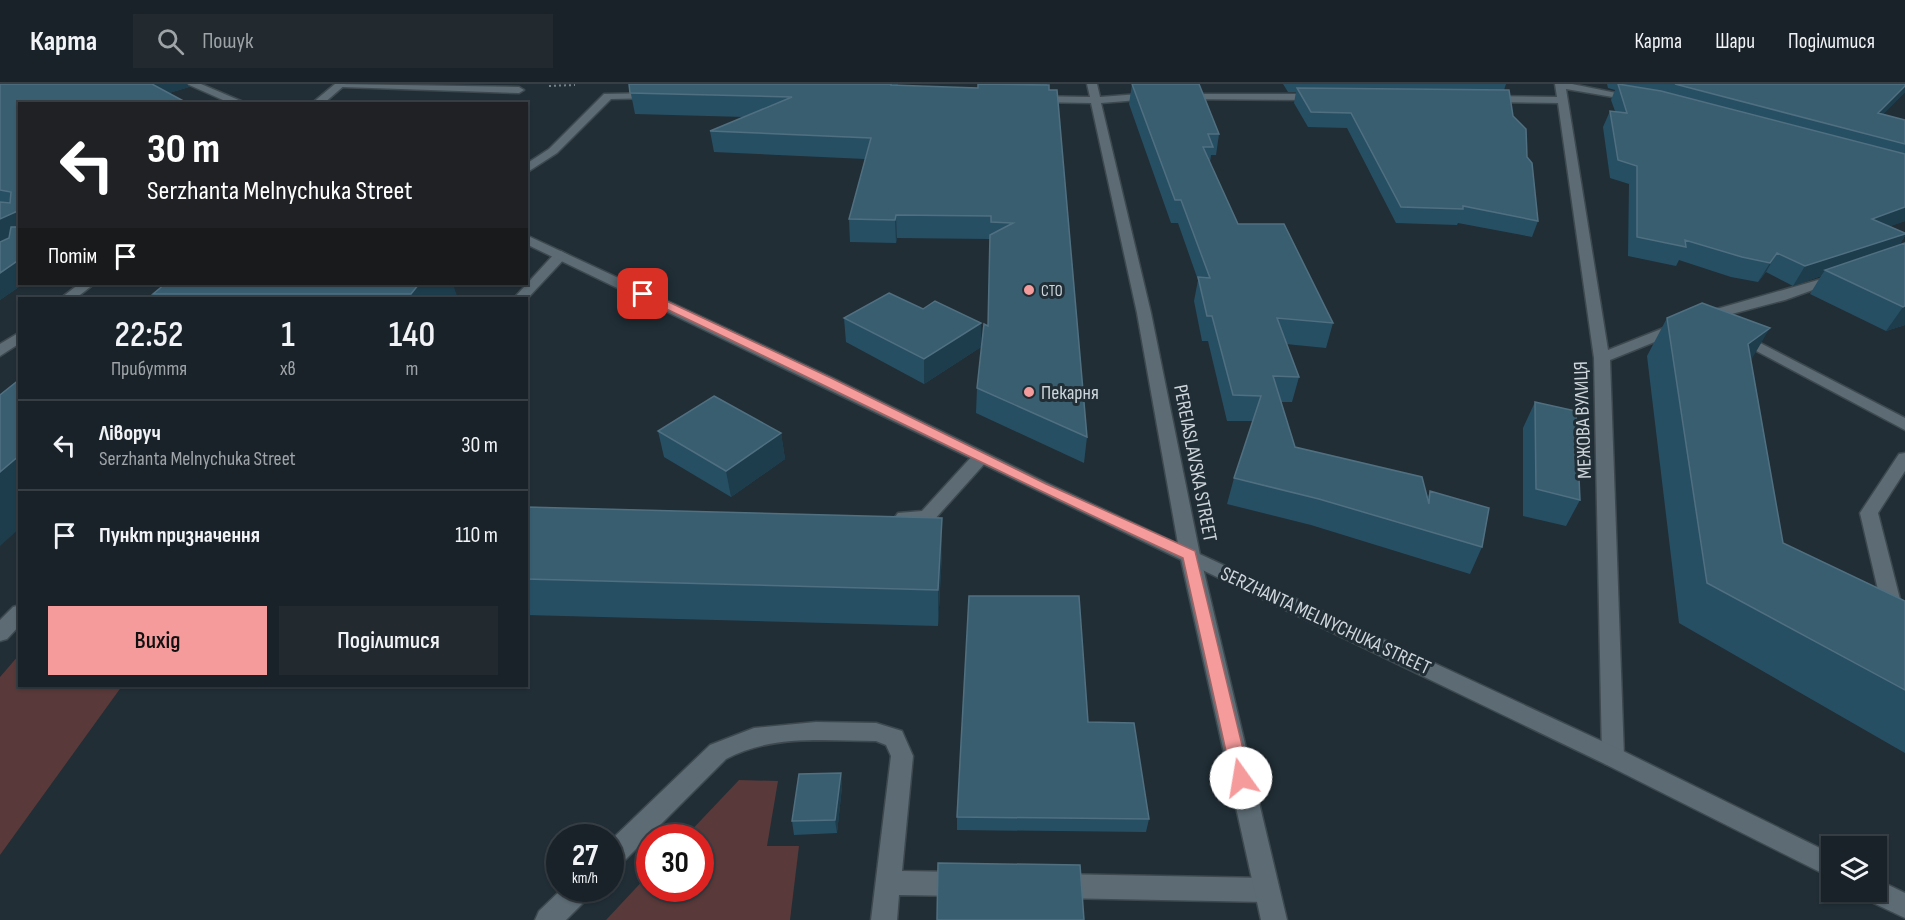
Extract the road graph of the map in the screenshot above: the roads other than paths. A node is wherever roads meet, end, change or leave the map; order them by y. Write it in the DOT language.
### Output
graph roads {
  1 [pos="192,84"];
  2 [pos="342,84"];
  3 [pos="519,90"];
  4 [pos="1561,90"];
  5 [pos="1094,92"];
  6 [pos="667,96"];
  7 [pos="1336,98"];
  8 [pos="1024,99"];
  9 [pos="1479,99"];
  10 [pos="1644,100"];
  11 [pos="238,102"];
  12 [pos="319,102"];
  13 [pos="528,169"];
  14 [pos="528,239"];
  15 [pos="561,255"];
  16 [pos="1848,274"];
  17 [pos="86,285"];
  18 [pos="69,297"];
  19 [pos="522,297"];
  20 [pos="1704,317"];
  21 [pos="18,338"];
  22 [pos="0,351"];
  23 [pos="1602,358"];
  24 [pos="1905,425"];
  25 [pos="981,457"];
  26 [pos="1905,458"];
  27 [pos="891,517"];
  28 [pos="1190,555"];
  29 [pos="1892,607"];
  30 [pos="18,614"];
  31 [pos="0,633"];
  32 [pos="1613,757"];
  33 [pos="624,844"];
  34 [pos="1821,861"];
  35 [pos="888,883"];
  36 [pos="982,885"];
  37 [pos="1030,886"];
  38 [pos="1266,890"];
  39 [pos="1887,897"];
  40 [pos="567,902"];
  41 [pos="1905,906"];
  42 [pos="549,920"];
  43 [pos="884,920"];
  44 [pos="1274,920"];
  1 -- 11 [label="street"];
  2 -- 3 [label="street"];
  2 -- 12 [label="street"];
  4 -- 9 [label="street"];
  4 -- 10 [label="street"];
  4 -- 23 [label="street, МЕЖОВА ВУЛИЦЯ"];
  5 -- 7 [label="street"];
  5 -- 8 [label="street"];
  5 -- 28 [label="street, PEREIASLAVSKA STREET"];
  6 -- 13 [label="street"];
  14 -- 15 [label="street, SERZHANTA MELNYCHUKA STREET"];
  15 -- 19 [label="street"];
  15 -- 25 [label="street, SERZHANTA MELNYCHUKA STREET"];
  16 -- 20 [label="street"];
  17 -- 18 [label="street"];
  20 -- 23 [label="street"];
  20 -- 24 [label="street"];
  21 -- 22 [label="street"];
  23 -- 32 [label="street, МЕЖОВА ВУЛИЦЯ"];
  25 -- 27 [label="street"];
  25 -- 28 [label="street, SERZHANTA MELNYCHUKA STREET"];
  26 -- 29 [label="street"];
  28 -- 32 [label="street, SERZHANTA MELNYCHUKA STREET"];
  28 -- 38 [label="street, PEREIASLAVSKA STREET"];
  30 -- 31 [label="street"];
  32 -- 34 [label="street, SERZHANTA MELNYCHUKA STREET"];
  33 -- 35 [label="street"];
  35 -- 36 [label="street"];
  35 -- 43 [label="street"];
  37 -- 38 [label="street"];
  38 -- 44 [label="street, PEREIASLAVSKA STREET"];
  39 -- 41 [label="street"];
  40 -- 42 [label="street"];
}
